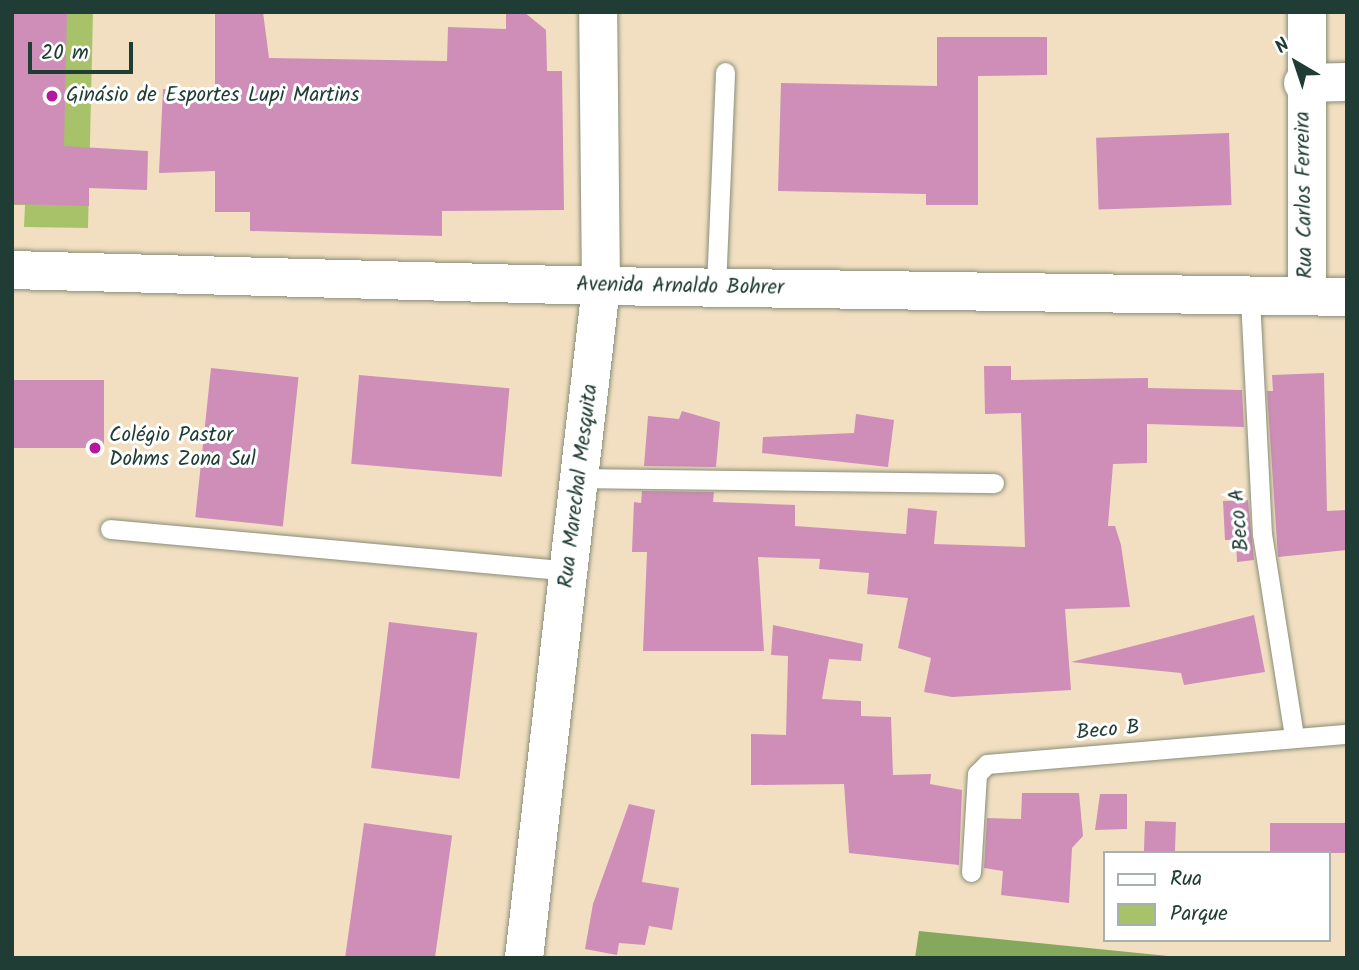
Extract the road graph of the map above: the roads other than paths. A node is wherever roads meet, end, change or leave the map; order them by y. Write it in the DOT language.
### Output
graph roads {
  1 [pos="598,12"];
  2 [pos="1307,12"];
  3 [pos="725,72"];
  4 [pos="1347,82"];
  5 [pos="1303,83"];
  6 [pos="12,270"];
  7 [pos="601,286"];
  8 [pos="716,288"];
  9 [pos="1307,293"];
  10 [pos="1347,297"];
  11 [pos="1250,298"];
  12 [pos="582,478"];
  13 [pos="994,483"];
  14 [pos="110,529"];
  15 [pos="570,571"];
  16 [pos="1347,734"];
  17 [pos="1294,737"];
  18 [pos="971,872"];
  19 [pos="524,958"];
  1 -- 7 [label="street, Rua Marechal Mesquita"];
  2 -- 5 [label="street, Rua Carlos Ferreira"];
  3 -- 8 [label="lane"];
  4 -- 5 [label="street"];
  5 -- 9 [label="street, Rua Carlos Ferreira"];
  6 -- 7 [label="street, Avenida Arnaldo Bohrer"];
  7 -- 8 [label="street, Avenida Arnaldo Bohrer"];
  7 -- 12 [label="street, Rua Marechal Mesquita"];
  8 -- 11 [label="street, Avenida Arnaldo Bohrer"];
  9 -- 10 [label="street, Avenida Arnaldo Bohrer"];
  9 -- 11 [label="street, Avenida Arnaldo Bohrer"];
  11 -- 17 [label="lane, Beco A"];
  12 -- 13 [label="lane"];
  12 -- 15 [label="street, Rua Marechal Mesquita"];
  14 -- 15 [label="lane"];
  15 -- 19 [label="street, Rua Marechal Mesquita"];
  16 -- 17 [label="lane, Beco B"];
  17 -- 18 [label="lane, Beco B"];
}
